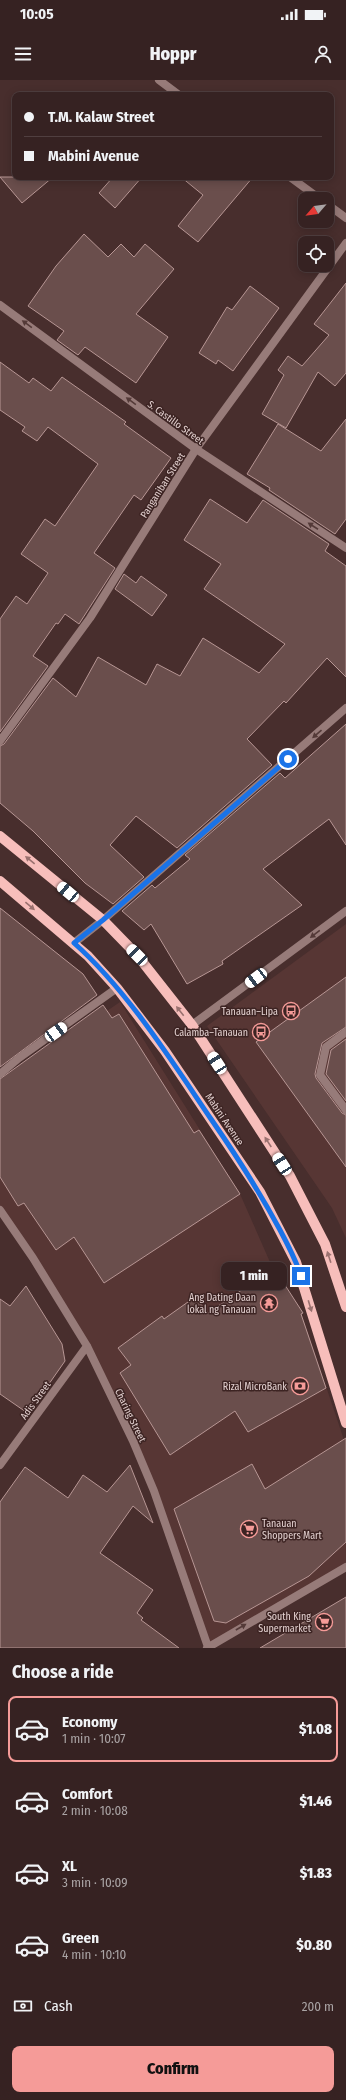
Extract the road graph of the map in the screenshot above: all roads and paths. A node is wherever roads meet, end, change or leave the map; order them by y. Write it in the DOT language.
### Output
graph roads {
  1 [pos="158,80"];
  2 [pos="175,92"];
  3 [pos="294,180"];
  4 [pos="310,192"];
  5 [pos="334,209"];
  6 [pos="346,218"];
  7 [pos="346,243"];
  8 [pos="0,305"];
  9 [pos="196,449"];
  10 [pos="346,547"];
  11 [pos="346,708"];
  12 [pos="0,741"];
  13 [pos="0,836"];
  14 [pos="0,881"];
  15 [pos="346,911"];
  16 [pos="103,920"];
  17 [pos="74,943"];
  18 [pos="117,988"];
  19 [pos="192,1025"];
  20 [pos="346,1032"];
  21 [pos="0,1074"];
  22 [pos="346,1110"];
  23 [pos="0,1210"];
  24 [pos="346,1307"];
  25 [pos="87,1346"];
  26 [pos="346,1423"];
  27 [pos="0,1465"];
  28 [pos="346,1567"];
  29 [pos="207,1647"];
  1 -- 2 [label="street"];
  3 -- 4 [label="street"];
  5 -- 6 [label="street"];
  7 -- 9 [label="street, Panganiban Street"];
  9 -- 8 [label="street, S. Castillo Street, one-way"];
  10 -- 9 [label="street, S. Castillo Street, one-way"];
  9 -- 12 [label="street, Panganiban Street"];
  11 -- 16 [label="street, one-way"];
  16 -- 13 [label="main road, one-way"];
  14 -- 17 [label="main road, Mabini Avenue, one-way"];
  15 -- 19 [label="street, one-way"];
  16 -- 17 [label="street"];
  19 -- 16 [label="main road, one-way"];
  17 -- 18 [label="main road, Mabini Avenue"];
  18 -- 21 [label="street"];
  18 -- 26 [label="main road, Mabini Avenue, one-way"];
  24 -- 19 [label="main road, one-way"];
  20 -- 22 [label="street"];
  23 -- 25 [label="street, Charing Street"];
  25 -- 27 [label="street, Adis Street"];
  25 -- 29 [label="street, Charing Street"];
  29 -- 28 [label="street, one-way"];
}
